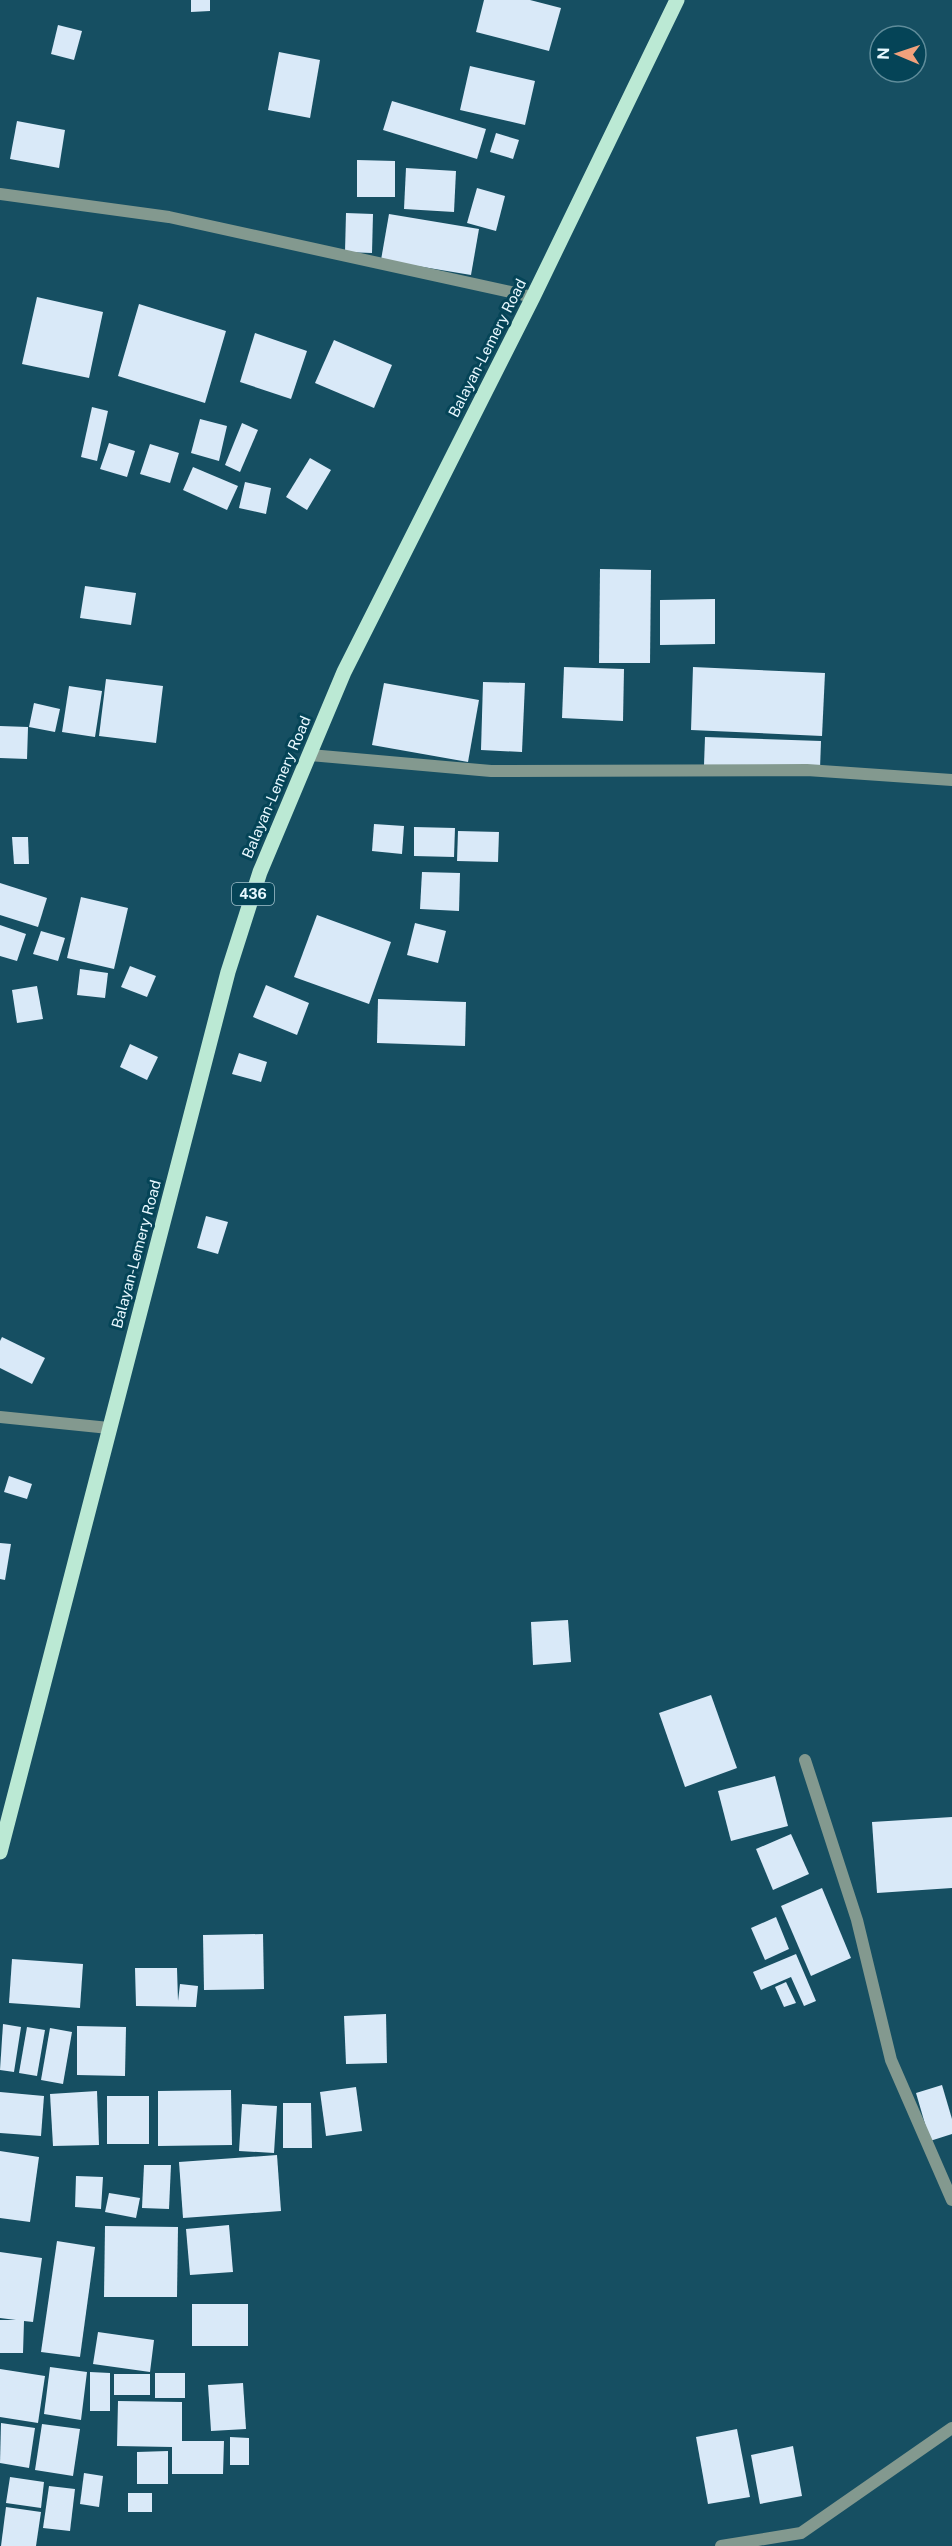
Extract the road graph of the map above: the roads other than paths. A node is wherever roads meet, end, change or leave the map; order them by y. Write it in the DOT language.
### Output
graph roads {
  1 [pos="677,0"];
  2 [pos="0,194"];
  3 [pos="533,297"];
  4 [pos="310,755"];
  5 [pos="952,780"];
  6 [pos="0,1417"];
  7 [pos="109,1428"];
  8 [pos="805,1760"];
  9 [pos="0,1852"];
  10 [pos="952,2200"];
  11 [pos="952,2428"];
  12 [pos="721,2546"];
  1 -- 3 [label="main road, Balayan-Lemery Road / 436"];
  2 -- 3 [label="street"];
  3 -- 4 [label="main road, Balayan-Lemery Road / 436"];
  4 -- 5 [label="street"];
  4 -- 7 [label="main road, Balayan-Lemery Road / 436"];
  6 -- 7 [label="street"];
  7 -- 9 [label="main road, Balayan-Lemery Road / 436"];
  8 -- 10 [label="street"];
  11 -- 12 [label="street"];
}
